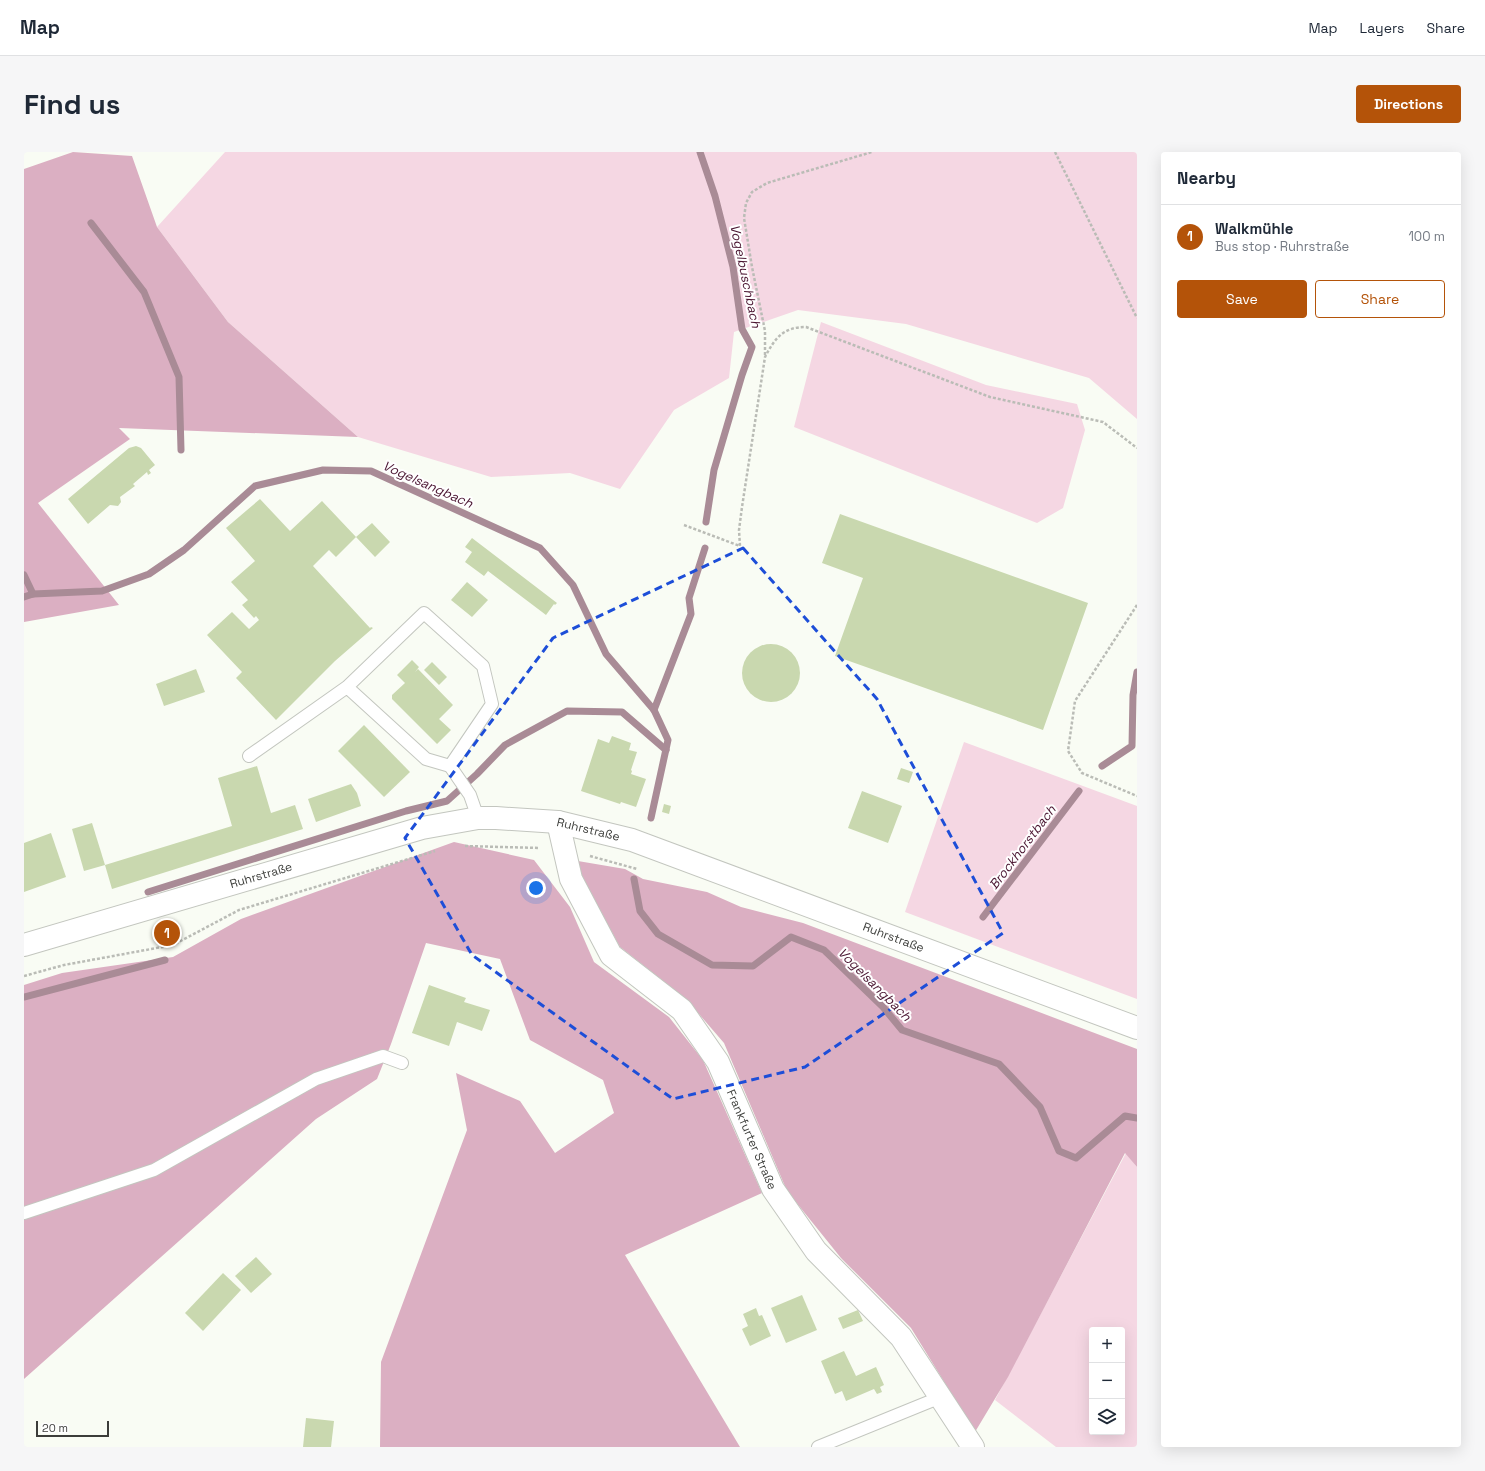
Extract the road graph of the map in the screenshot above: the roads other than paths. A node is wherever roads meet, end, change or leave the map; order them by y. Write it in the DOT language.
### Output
graph roads {
  1 [pos="347,687"];
  2 [pos="249,756"];
  3 [pos="450,766"];
  4 [pos="478,818"];
  5 [pos="558,822"];
  6 [pos="24,945"];
  7 [pos="1137,1028"];
  8 [pos="402,1063"];
  9 [pos="24,1213"];
  10 [pos="941,1397"];
  11 [pos="818,1447"];
  12 [pos="973,1447"];
  1 -- 2 [label="lane"];
  1 -- 3 [label="lane"];
  1 -- 3 [label="lane"];
  3 -- 4 [label="lane"];
  4 -- 5 [label="main road, Ruhrstraße"];
  4 -- 6 [label="main road, Ruhrstraße"];
  5 -- 7 [label="main road, Ruhrstraße"];
  5 -- 10 [label="main road, Frankfurter Straße"];
  8 -- 9 [label="lane"];
  10 -- 11 [label="lane"];
  10 -- 12 [label="main road, Frankfurter Straße"];
}
